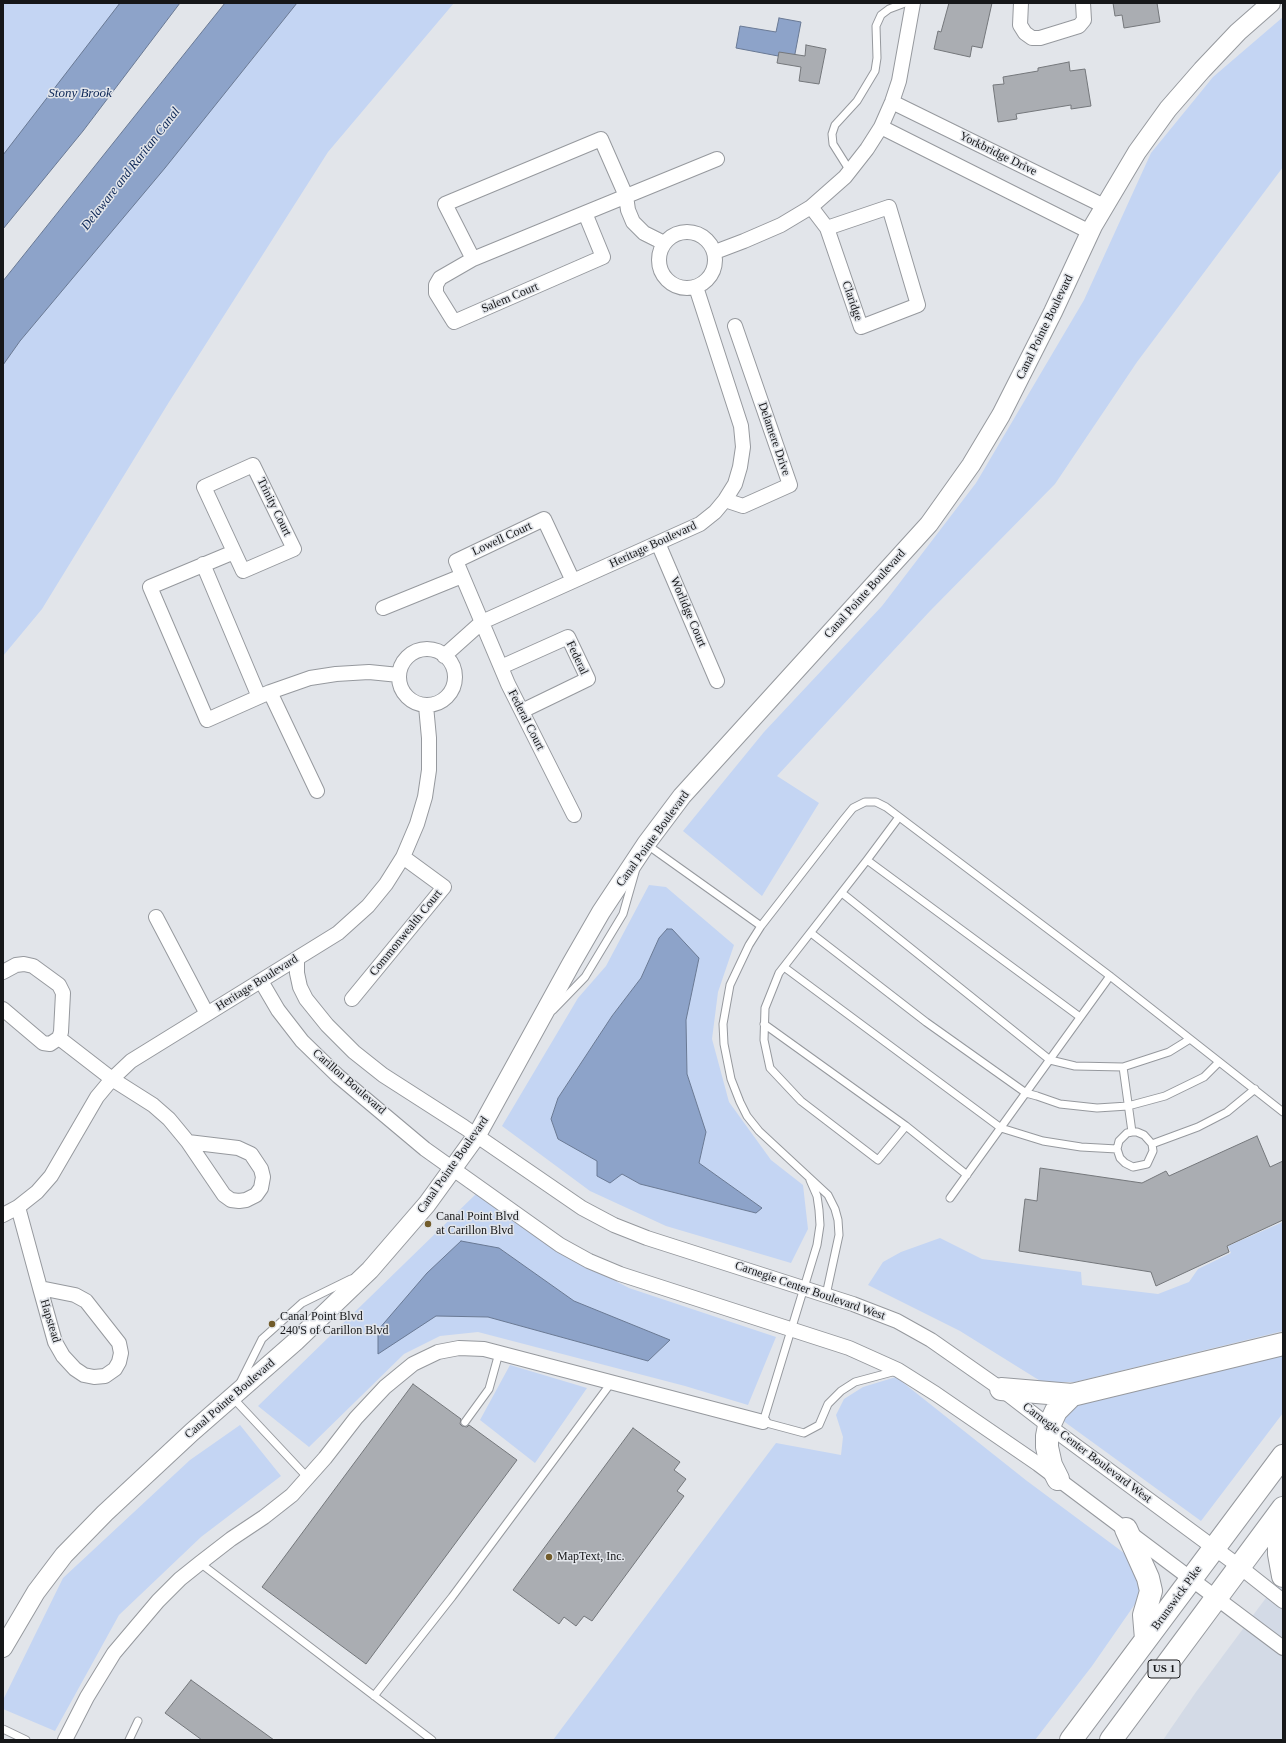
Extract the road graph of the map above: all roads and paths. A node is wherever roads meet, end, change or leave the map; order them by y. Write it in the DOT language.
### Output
graph roads {
  1 [pos="905,3"];
  2 [pos="913,3"];
  3 [pos="1021,3"];
  4 [pos="1083,3"];
  5 [pos="1270,3"];
  6 [pos="892,102"];
  7 [pos="881,127"];
  8 [pos="717,159"];
  9 [pos="850,171"];
  10 [pos="626,196"];
  11 [pos="1104,206"];
  12 [pos="811,207"];
  13 [pos="585,213"];
  14 [pos="827,228"];
  15 [pos="1090,232"];
  16 [pos="664,243"];
  17 [pos="715,252"];
  18 [pos="473,259"];
  19 [pos="696,287"];
  20 [pos="734,326"];
  21 [pos="725,500"];
  22 [pos="658,543"];
  23 [pos="234,552"];
  24 [pos="202,564"];
  25 [pos="462,576"];
  26 [pos="573,581"];
  27 [pos="383,608"];
  28 [pos="482,622"];
  29 [pos="444,656"];
  30 [pos="501,667"];
  31 [pos="398,675"];
  32 [pos="717,681"];
  33 [pos="265,695"];
  34 [pos="426,706"];
  35 [pos="522,711"];
  36 [pos="317,791"];
  37 [pos="574,815"];
  38 [pos="899,817"];
  39 [pos="643,848"];
  40 [pos="403,857"];
  41 [pos="867,860"];
  42 [pos="842,893"];
  43 [pos="156,917"];
  44 [pos="762,926"];
  45 [pos="811,933"];
  46 [pos="297,959"];
  47 [pos="784,967"];
  48 [pos="3,972"];
  49 [pos="1110,976"];
  50 [pos="261,981"];
  51 [pos="352,999"];
  52 [pos="3,1008"];
  53 [pos="207,1014"];
  54 [pos="1080,1017"];
  55 [pos="764,1024"];
  56 [pos="59,1038"];
  57 [pos="1190,1039"];
  58 [pos="1050,1060"];
  59 [pos="1219,1062"];
  60 [pos="1123,1067"];
  61 [pos="112,1079"];
  62 [pos="1255,1089"];
  63 [pos="1026,1093"];
  64 [pos="1128,1106"];
  65 [pos="1283,1112"];
  66 [pos="906,1126"];
  67 [pos="1000,1128"];
  68 [pos="1132,1132"];
  69 [pos="477,1135"];
  70 [pos="188,1142"];
  71 [pos="1152,1144"];
  72 [pos="1117,1150"];
  73 [pos="453,1167"];
  74 [pos="966,1175"];
  75 [pos="808,1176"];
  76 [pos="950,1198"];
  77 [pos="18,1207"];
  78 [pos="3,1215"];
  79 [pos="370,1270"];
  80 [pos="40,1288"];
  81 [pos="805,1289"];
  82 [pos="826,1296"];
  83 [pos="792,1329"];
  84 [pos="1283,1344"];
  85 [pos="499,1353"];
  86 [pos="898,1370"];
  87 [pos="611,1383"];
  88 [pos="1001,1389"];
  89 [pos="1072,1395"];
  90 [pos="233,1398"];
  91 [pos="465,1422"];
  92 [pos="763,1422"];
  93 [pos="1049,1426"];
  94 [pos="1283,1456"];
  95 [pos="308,1478"];
  96 [pos="1058,1479"];
  97 [pos="1283,1508"];
  98 [pos="1126,1529"];
  99 [pos="1213,1548"];
  100 [pos="200,1563"];
  101 [pos="1240,1567"];
  102 [pos="1283,1576"];
  103 [pos="1191,1578"];
  104 [pos="1217,1598"];
  105 [pos="1283,1601"];
  106 [pos="1146,1639"];
  107 [pos="3,1648"];
  108 [pos="1283,1648"];
  109 [pos="374,1696"];
  110 [pos="138,1721"];
  111 [pos="3,1729"];
  112 [pos="26,1740"];
  113 [pos="65,1740"];
  114 [pos="129,1740"];
  115 [pos="432,1740"];
  116 [pos="1071,1740"];
  117 [pos="1111,1740"];
  1 -- 9 [label="lane"];
  2 -- 6 [label="street"];
  3 -- 4 [label="street"];
  5 -- 11 [label="street, Canal Pointe Boulevard"];
  6 -- 7 [label="street"];
  6 -- 11 [label="street, Yorkbridge Drive"];
  7 -- 9 [label="street"];
  7 -- 15 [label="street"];
  8 -- 10 [label="street, Salem Court"];
  9 -- 12 [label="street"];
  10 -- 13 [label="street, Salem Court"];
  10 -- 16 [label="street"];
  10 -- 18 [label="street"];
  11 -- 15 [label="street, Canal Pointe Boulevard"];
  12 -- 14 [label="street"];
  12 -- 17 [label="street"];
  13 -- 18 [label="street, Salem Court"];
  13 -- 18 [label="street, Salem Court"];
  14 -- 14 [label="street, Claridge"];
  15 -- 39 [label="street, Canal Pointe Boulevard"];
  16 -- 17 [label="street"];
  16 -- 19 [label="street"];
  17 -- 19 [label="street"];
  19 -- 21 [label="street, Heritage Boulevard"];
  20 -- 21 [label="street, Delamere Drive"];
  21 -- 22 [label="street, Heritage Boulevard"];
  22 -- 26 [label="street, Heritage Boulevard"];
  22 -- 32 [label="street, Worlidge Court"];
  23 -- 23 [label="street, Trinity Court"];
  23 -- 24 [label="street"];
  24 -- 33 [label="street"];
  24 -- 33 [label="street"];
  25 -- 26 [label="street, Lowell Court"];
  25 -- 27 [label="street"];
  25 -- 28 [label="street, Lowell Court"];
  26 -- 28 [label="street, Heritage Boulevard"];
  28 -- 29 [label="street, Heritage Boulevard"];
  28 -- 30 [label="street, Federal Court"];
  29 -- 31 [label="street"];
  29 -- 34 [label="street"];
  30 -- 35 [label="street, Federal Court"];
  30 -- 35 [label="street, Federal"];
  31 -- 33 [label="street"];
  31 -- 34 [label="street"];
  33 -- 36 [label="street"];
  34 -- 40 [label="street, Heritage Boulevard"];
  35 -- 37 [label="street, Federal Court"];
  38 -- 41 [label="lane"];
  38 -- 44 [label="lane"];
  38 -- 49 [label="lane"];
  39 -- 44 [label="lane"];
  39 -- 69 [label="street, Canal Pointe Boulevard"];
  40 -- 46 [label="street, Heritage Boulevard"];
  40 -- 51 [label="street, Commonwealth Court"];
  41 -- 42 [label="lane"];
  41 -- 54 [label="lane"];
  42 -- 45 [label="lane"];
  42 -- 58 [label="lane"];
  43 -- 53 [label="street"];
  44 -- 75 [label="lane"];
  45 -- 47 [label="lane"];
  45 -- 63 [label="lane"];
  46 -- 50 [label="street, Heritage Boulevard"];
  46 -- 69 [label="street"];
  47 -- 55 [label="lane"];
  47 -- 67 [label="lane"];
  48 -- 56 [label="street"];
  49 -- 54 [label="lane"];
  49 -- 57 [label="lane"];
  50 -- 53 [label="street, Heritage Boulevard"];
  50 -- 73 [label="street, Carillon Boulevard"];
  52 -- 56 [label="street"];
  53 -- 61 [label="street, Heritage Boulevard"];
  54 -- 58 [label="lane"];
  55 -- 66 [label="lane"];
  55 -- 66 [label="lane"];
  56 -- 61 [label="street"];
  57 -- 59 [label="lane"];
  57 -- 60 [label="lane"];
  58 -- 60 [label="lane"];
  58 -- 63 [label="lane"];
  59 -- 62 [label="lane"];
  59 -- 64 [label="lane"];
  60 -- 64 [label="lane"];
  61 -- 70 [label="street"];
  61 -- 77 [label="street, Heritage Boulevard"];
  62 -- 65 [label="lane"];
  62 -- 71 [label="lane"];
  63 -- 64 [label="lane"];
  63 -- 67 [label="lane"];
  64 -- 68 [label="lane"];
  66 -- 74 [label="lane"];
  67 -- 72 [label="lane"];
  67 -- 74 [label="lane"];
  68 -- 71 [label="lane"];
  68 -- 72 [label="lane"];
  69 -- 73 [label="street, Canal Pointe Boulevard"];
  69 -- 81 [label="street, Carnegie Center Boulevard West"];
  70 -- 70 [label="street"];
  71 -- 72 [label="lane"];
  73 -- 79 [label="street, Canal Pointe Boulevard"];
  73 -- 83 [label="street"];
  74 -- 76 [label="lane"];
  75 -- 81 [label="lane"];
  75 -- 82 [label="lane"];
  77 -- 78 [label="street, Heritage Boulevard"];
  77 -- 80 [label="street, Hapstead"];
  79 -- 90 [label="street, Canal Pointe Boulevard"];
  79 -- 90 [label="lane"];
  80 -- 80 [label="street, Hapstead"];
  81 -- 82 [label="street, Carnegie Center Boulevard West"];
  81 -- 83 [label="lane"];
  82 -- 88 [label="street, Carnegie Center Boulevard West"];
  83 -- 86 [label="street"];
  83 -- 92 [label="lane"];
  84 -- 89 [label="highway"];
  85 -- 87 [label="street"];
  85 -- 91 [label="lane"];
  85 -- 95 [label="street"];
  86 -- 92 [label="lane"];
  86 -- 96 [label="street"];
  87 -- 92 [label="street"];
  87 -- 109 [label="lane"];
  88 -- 89 [label="highway"];
  88 -- 93 [label="street, Carnegie Center Boulevard West"];
  89 -- 93 [label="highway"];
  90 -- 95 [label="lane"];
  90 -- 107 [label="street, Canal Pointe Boulevard"];
  93 -- 96 [label="highway"];
  93 -- 99 [label="street, Carnegie Center Boulevard West"];
  94 -- 99 [label="highway, Brunswick Pike / US 1"];
  95 -- 100 [label="street"];
  96 -- 98 [label="street"];
  97 -- 101 [label="highway, US 1"];
  97 -- 102 [label="highway"];
  98 -- 103 [label="street"];
  98 -- 106 [label="highway"];
  99 -- 101 [label="street, Carnegie Center Boulevard West"];
  99 -- 103 [label="highway, Brunswick Pike / US 1"];
  100 -- 109 [label="lane"];
  100 -- 113 [label="street"];
  101 -- 104 [label="highway, US 1"];
  101 -- 105 [label="street, Carnegie Center Boulevard West"];
  103 -- 104 [label="street"];
  103 -- 106 [label="highway, Brunswick Pike / US 1"];
  104 -- 108 [label="street"];
  104 -- 117 [label="highway, US 1"];
  106 -- 116 [label="highway, Brunswick Pike / US 1"];
  109 -- 115 [label="lane"];
  110 -- 114 [label="lane"];
  111 -- 112 [label="lane"];
}
